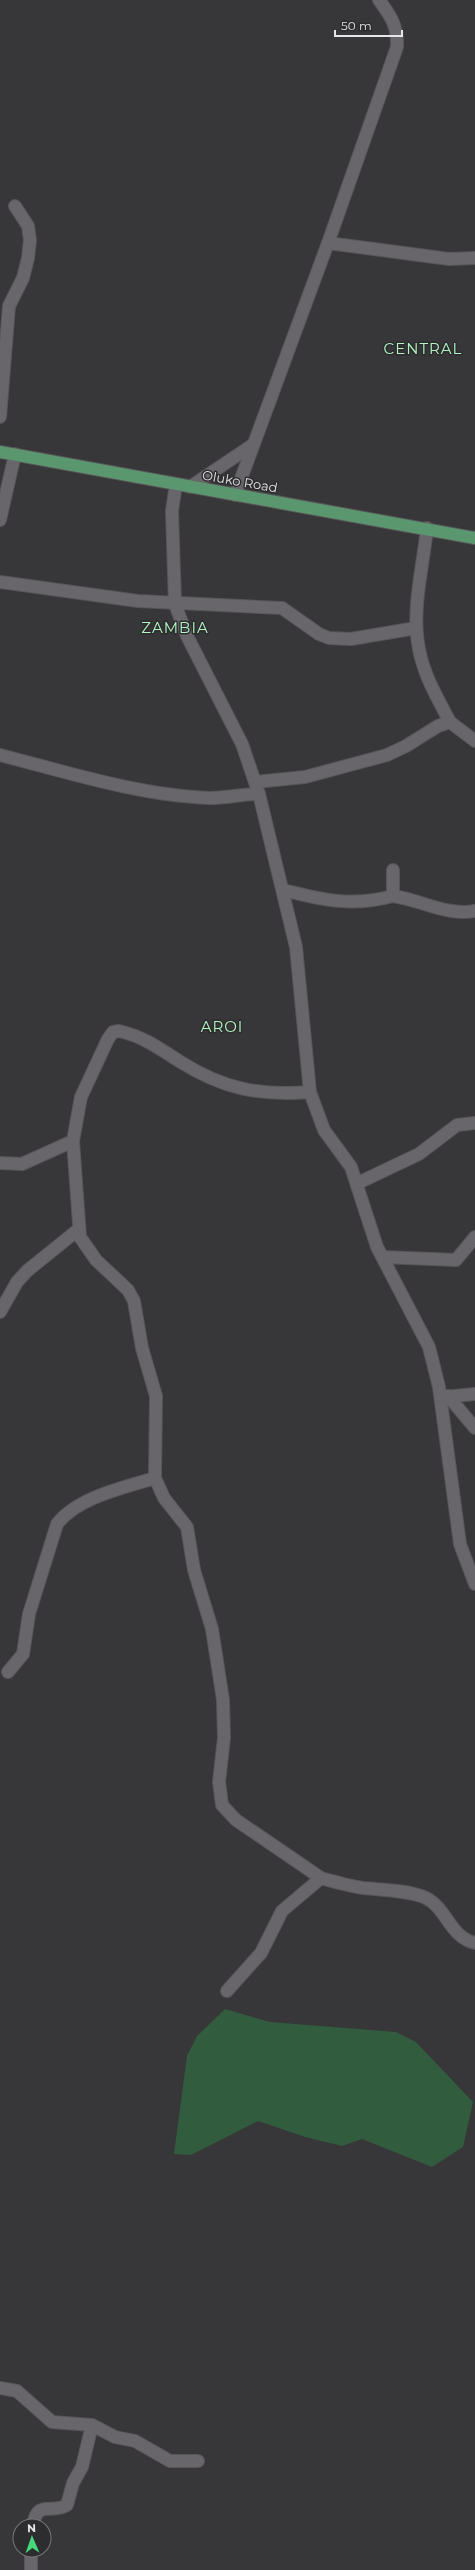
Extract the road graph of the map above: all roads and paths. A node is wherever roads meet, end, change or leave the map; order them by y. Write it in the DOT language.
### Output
graph roads {
  1 [pos="379,0"];
  2 [pos="15,206"];
  3 [pos="328,243"];
  4 [pos="475,258"];
  5 [pos="0,417"];
  6 [pos="252,445"];
  7 [pos="0,452"];
  8 [pos="15,454"];
  9 [pos="176,484"];
  10 [pos="190,487"];
  11 [pos="235,494"];
  12 [pos="0,520"];
  13 [pos="426,528"];
  14 [pos="475,538"];
  15 [pos="0,582"];
  16 [pos="175,604"];
  17 [pos="416,628"];
  18 [pos="450,722"];
  19 [pos="475,741"];
  20 [pos="0,755"];
  21 [pos="257,788"];
  22 [pos="392,870"];
  23 [pos="282,890"];
  24 [pos="393,896"];
  25 [pos="475,911"];
  26 [pos="310,1092"];
  27 [pos="475,1123"];
  28 [pos="73,1141"];
  29 [pos="0,1163"];
  30 [pos="358,1183"];
  31 [pos="79,1229"];
  32 [pos="475,1237"];
  33 [pos="383,1257"];
  34 [pos="0,1312"];
  35 [pos="475,1394"];
  36 [pos="444,1397"];
  37 [pos="475,1428"];
  38 [pos="155,1478"];
  39 [pos="475,1584"];
  40 [pos="8,1672"];
  41 [pos="321,1878"];
  42 [pos="475,1943"];
  43 [pos="226,1991"];
  44 [pos="0,2388"];
  45 [pos="92,2425"];
  46 [pos="198,2461"];
  47 [pos="35,2518"];
  48 [pos="31,2558"];
  49 [pos="31,2570"];
  1 -- 3 [label="street"];
  2 -- 5 [label="street"];
  3 -- 4 [label="street"];
  3 -- 6 [label="street"];
  6 -- 10 [label="street"];
  6 -- 11 [label="street"];
  7 -- 8 [label="main road, Oluko Road"];
  8 -- 9 [label="main road, Oluko Road"];
  8 -- 12 [label="street"];
  9 -- 10 [label="main road, Oluko Road"];
  9 -- 16 [label="street"];
  10 -- 11 [label="main road, Oluko Road"];
  11 -- 13 [label="main road, Oluko Road"];
  13 -- 14 [label="main road, Oluko Road"];
  13 -- 17 [label="street"];
  15 -- 16 [label="street"];
  16 -- 17 [label="street"];
  16 -- 21 [label="street"];
  17 -- 18 [label="street"];
  18 -- 19 [label="street"];
  18 -- 21 [label="street"];
  20 -- 21 [label="street"];
  21 -- 23 [label="street"];
  22 -- 24 [label="street"];
  23 -- 24 [label="street"];
  23 -- 26 [label="street"];
  24 -- 25 [label="street"];
  26 -- 28 [label="street"];
  26 -- 30 [label="street"];
  27 -- 30 [label="street"];
  28 -- 29 [label="street"];
  28 -- 31 [label="street"];
  30 -- 33 [label="street"];
  31 -- 34 [label="street"];
  31 -- 38 [label="street"];
  32 -- 33 [label="street"];
  33 -- 36 [label="street"];
  35 -- 36 [label="street"];
  36 -- 37 [label="street"];
  36 -- 39 [label="street"];
  38 -- 40 [label="street"];
  38 -- 41 [label="street"];
  41 -- 42 [label="street"];
  41 -- 43 [label="street"];
  44 -- 45 [label="street"];
  45 -- 46 [label="street"];
  45 -- 47 [label="street"];
  48 -- 49 [label="street"];
}
